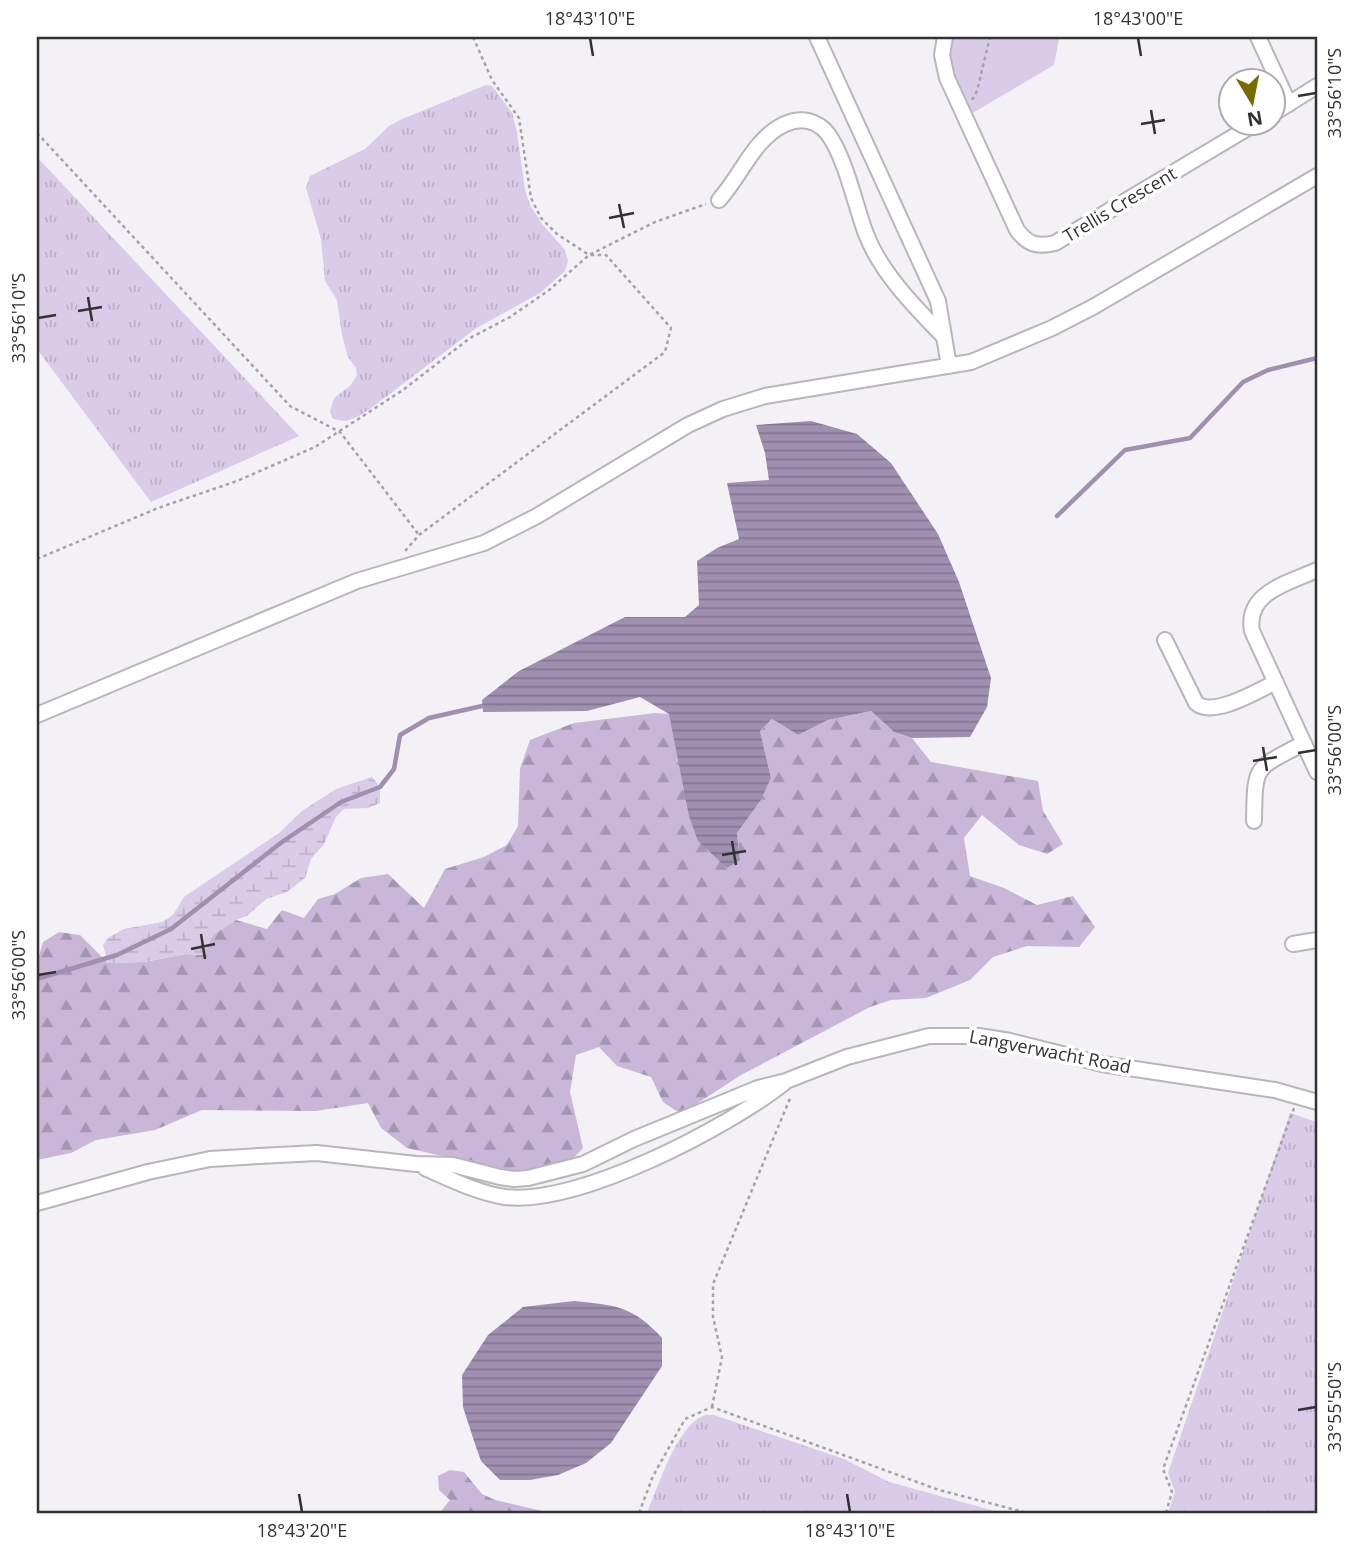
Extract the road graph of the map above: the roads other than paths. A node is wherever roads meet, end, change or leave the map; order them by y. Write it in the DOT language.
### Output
graph roads {
  1 [pos="817,37"];
  2 [pos="945,37"];
  3 [pos="1258,37"];
  4 [pos="1317,86"];
  5 [pos="1289,104"];
  6 [pos="1235,136"];
  7 [pos="1317,176"];
  8 [pos="719,200"];
  9 [pos="943,336"];
  10 [pos="949,366"];
  11 [pos="1317,570"];
  12 [pos="1165,640"];
  13 [pos="1276,682"];
  14 [pos="37,715"];
  15 [pos="1304,743"];
  16 [pos="1316,764"];
  17 [pos="1254,821"];
  18 [pos="1317,940"];
  19 [pos="1293,944"];
  20 [pos="789,1080"];
  21 [pos="1317,1102"];
  22 [pos="416,1164"];
  23 [pos="37,1203"];
  1 -- 9 [label="street"];
  2 -- 6 [label="street, Trellis Crescent"];
  3 -- 5 [label="street"];
  4 -- 5 [label="street"];
  7 -- 10 [label="street"];
  8 -- 9 [label="street"];
  9 -- 10 [label="street"];
  10 -- 14 [label="street"];
  11 -- 13 [label="street"];
  12 -- 13 [label="street"];
  13 -- 15 [label="street"];
  15 -- 16 [label="street"];
  15 -- 17 [label="street"];
  18 -- 19 [label="street"];
  20 -- 21 [label="street, Langverwacht Road"];
  20 -- 22 [label="street, Langverwacht Road"];
  20 -- 22 [label="street, Langverwacht Road"];
  22 -- 23 [label="street, Langverwacht Road"];
}
